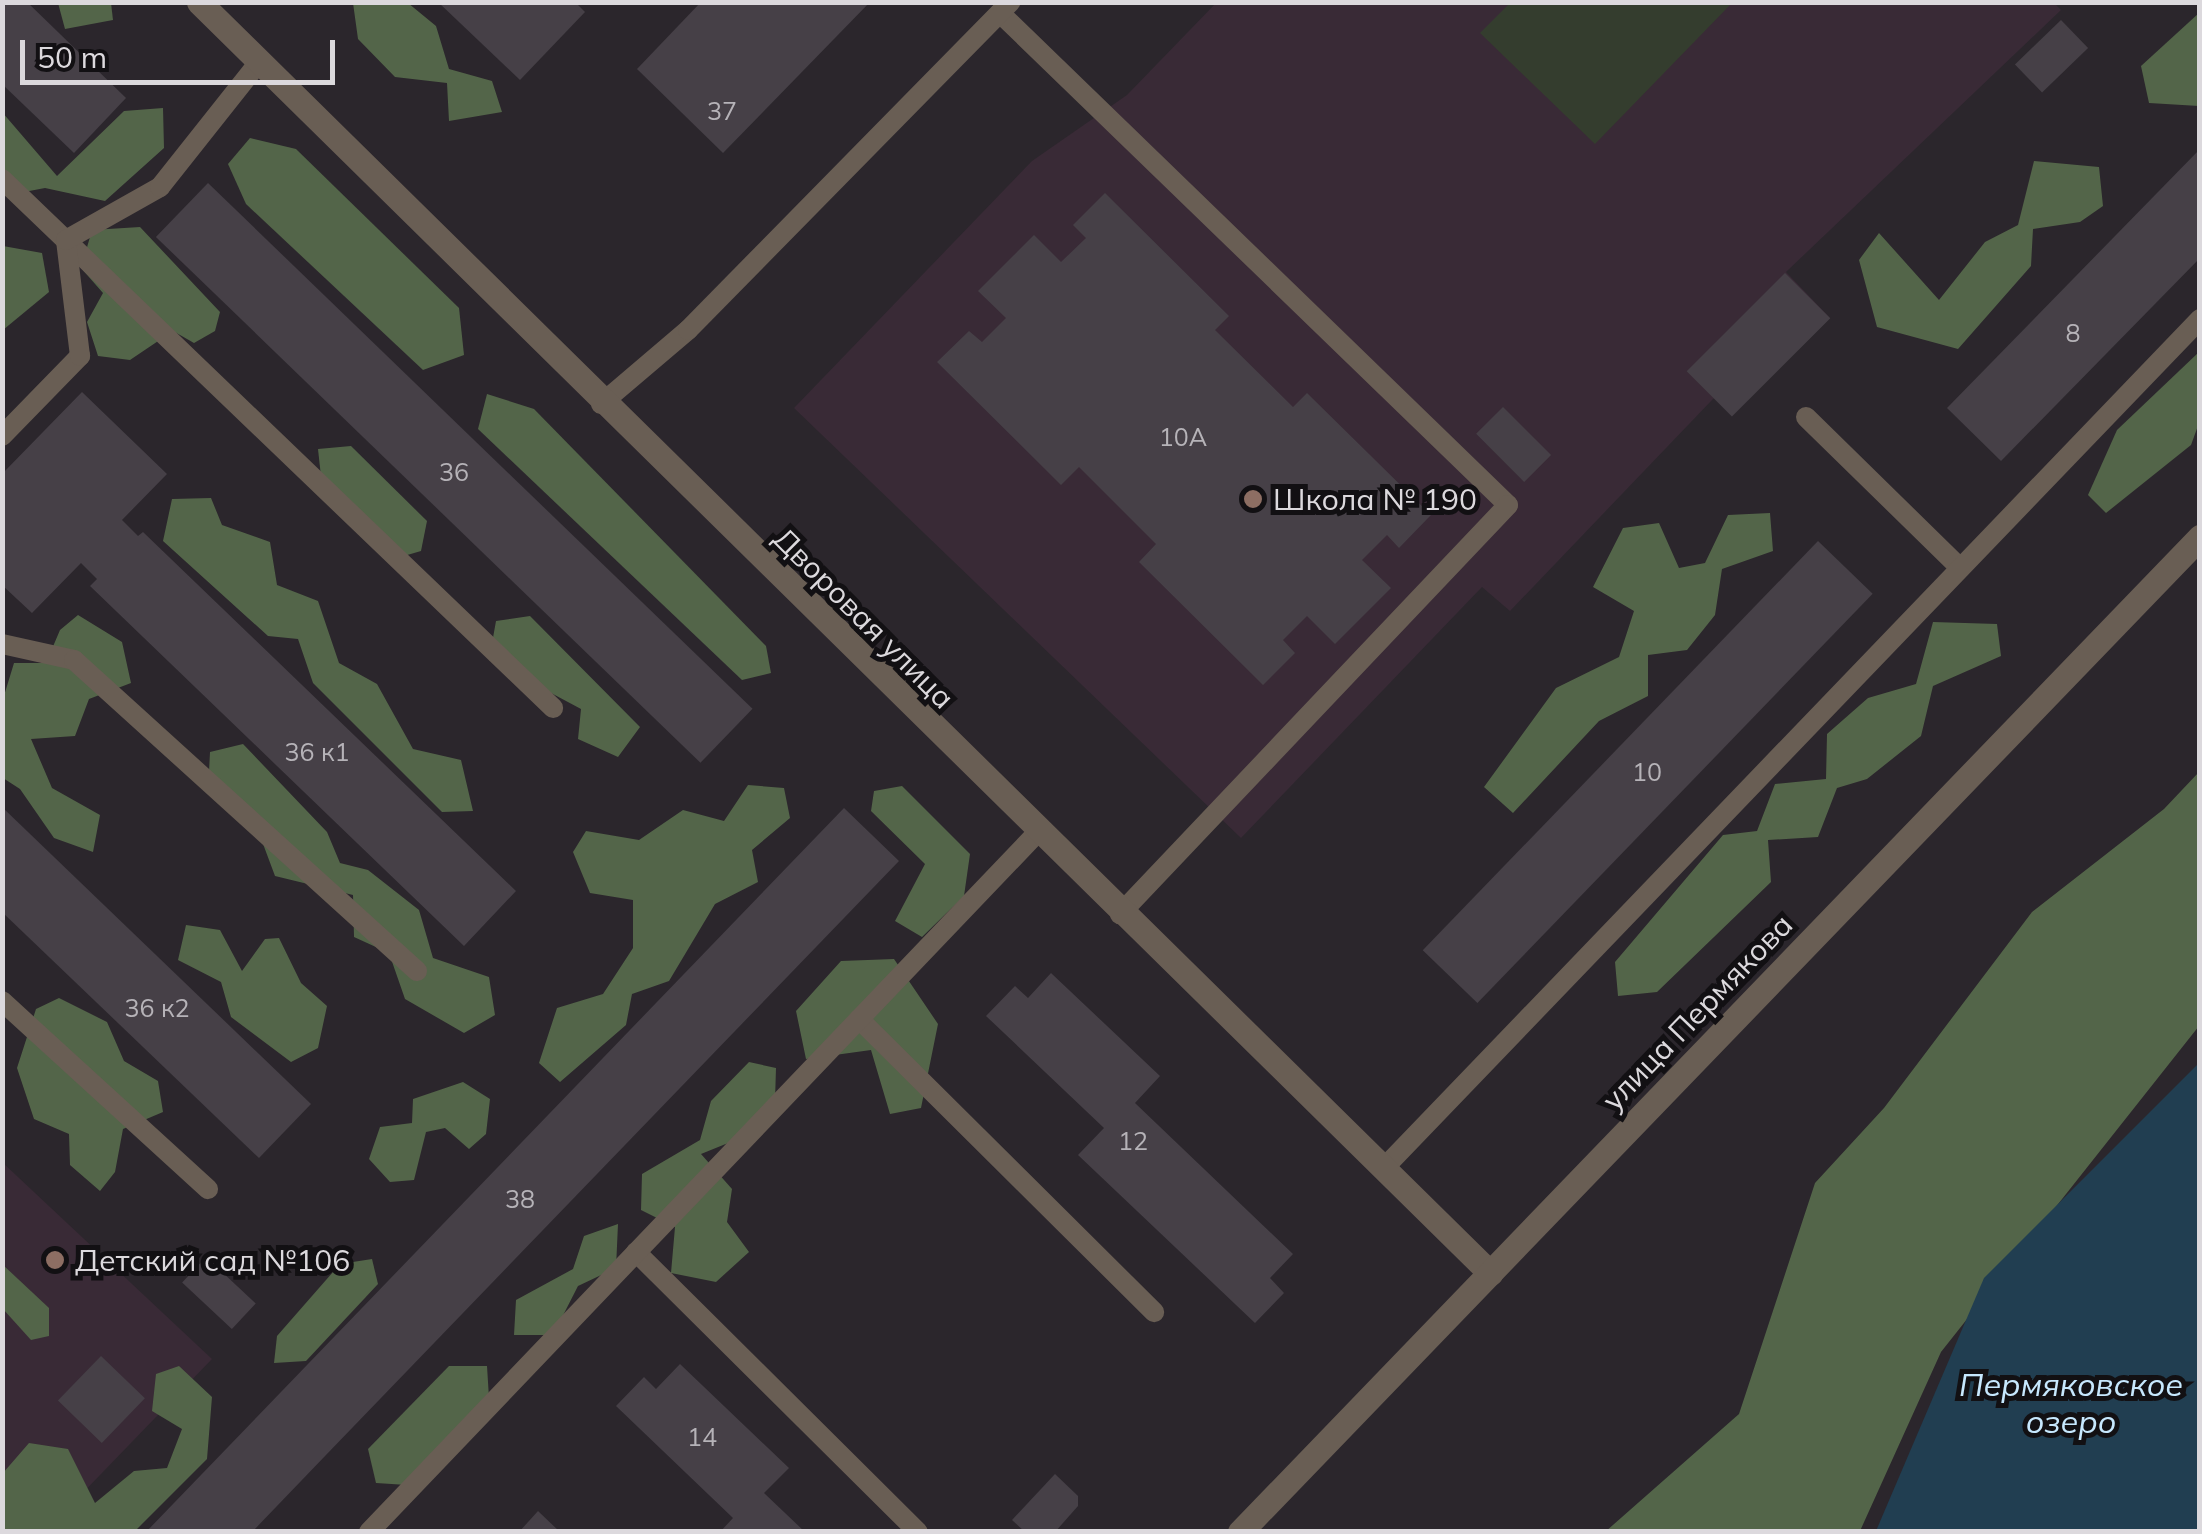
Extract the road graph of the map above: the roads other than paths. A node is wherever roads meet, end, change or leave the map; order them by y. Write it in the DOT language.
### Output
graph roads {
  1 [pos="200,2"];
  2 [pos="1005,8"];
  3 [pos="259,62"];
  4 [pos="2,178"];
  5 [pos="66,240"];
  6 [pos="2200,319"];
  7 [pos="601,404"];
  8 [pos="1806,417"];
  9 [pos="2,436"];
  10 [pos="2200,538"];
  11 [pos="1960,568"];
  12 [pos="2,644"];
  13 [pos="553,708"];
  14 [pos="1037,833"];
  15 [pos="1120,914"];
  16 [pos="417,971"];
  17 [pos="2,1001"];
  18 [pos="859,1019"];
  19 [pos="1383,1168"];
  20 [pos="208,1189"];
  21 [pos="636,1252"];
  22 [pos="1490,1273"];
  23 [pos="1154,1312"];
  24 [pos="369,1532"];
  25 [pos="918,1532"];
  26 [pos="1240,1532"];
  1 -- 3 [label="street, Дворовая улица"];
  2 -- 7 [label="lane"];
  2 -- 15 [label="lane"];
  3 -- 5 [label="lane"];
  3 -- 7 [label="street, Дворовая улица"];
  4 -- 5 [label="lane"];
  5 -- 9 [label="lane"];
  5 -- 13 [label="lane"];
  6 -- 11 [label="lane"];
  7 -- 14 [label="street, Дворовая улица"];
  8 -- 11 [label="lane"];
  10 -- 22 [label="street, улица Пермякова"];
  11 -- 19 [label="lane"];
  12 -- 16 [label="lane"];
  14 -- 15 [label="street, Дворовая улица"];
  14 -- 18 [label="lane"];
  15 -- 19 [label="street, Дворовая улица"];
  17 -- 20 [label="lane"];
  18 -- 21 [label="lane"];
  18 -- 23 [label="lane"];
  19 -- 22 [label="street, Дворовая улица"];
  21 -- 24 [label="lane"];
  21 -- 25 [label="lane"];
  22 -- 26 [label="street, улица Пермякова"];
}
